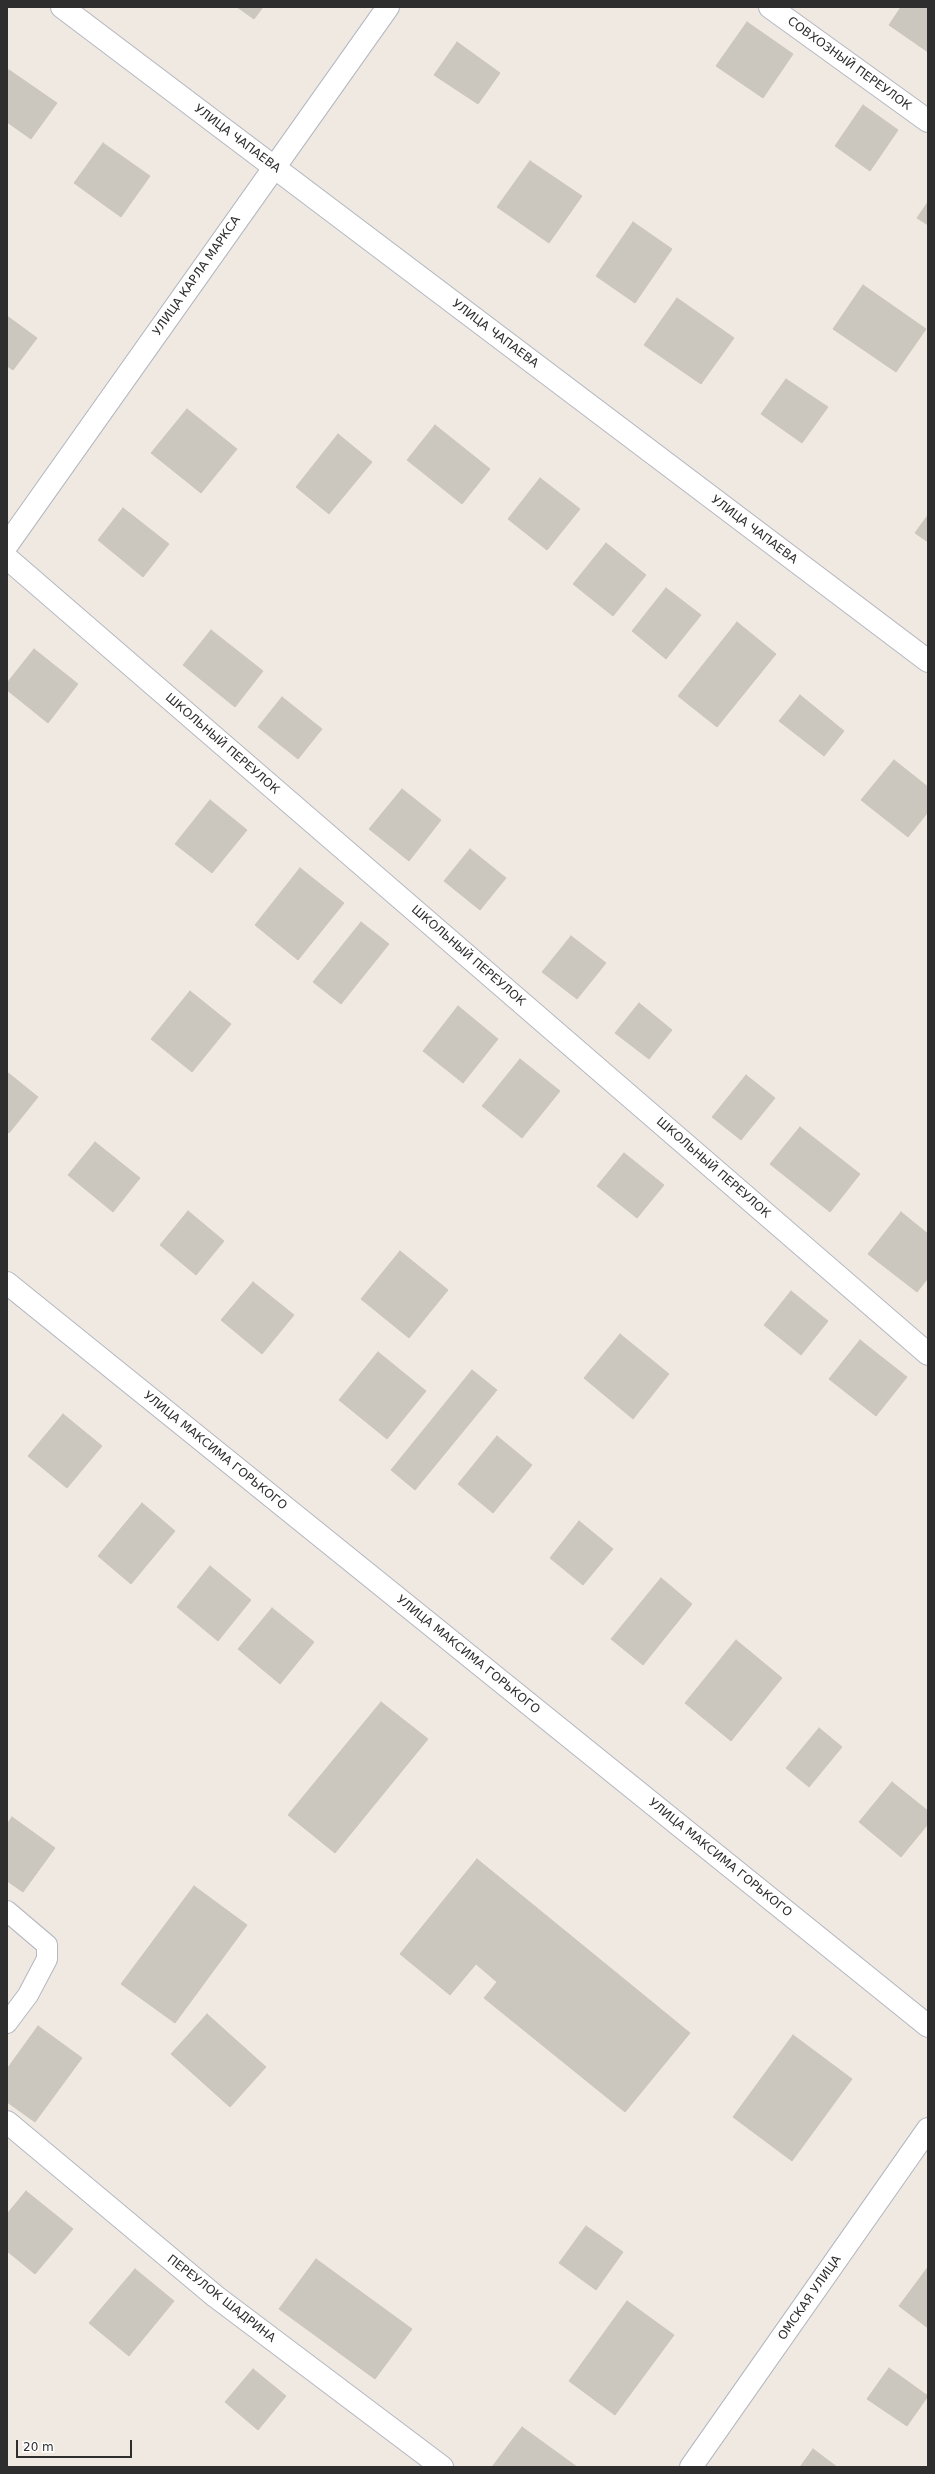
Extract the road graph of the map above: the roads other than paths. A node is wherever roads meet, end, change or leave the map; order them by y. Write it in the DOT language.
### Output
graph roads {
  1 [pos="62,7"];
  2 [pos="388,7"];
  3 [pos="770,7"];
  4 [pos="928,121"];
  5 [pos="274,167"];
  6 [pos="7,545"];
  7 [pos="7,558"];
  8 [pos="928,661"];
  9 [pos="7,1282"];
  10 [pos="928,1354"];
  11 [pos="7,1911"];
  12 [pos="7,2023"];
  13 [pos="928,2026"];
  14 [pos="7,2122"];
  15 [pos="928,2129"];
  16 [pos="442,2467"];
  17 [pos="691,2467"];
  1 -- 5 [label="street, УЛИЦА ЧАПАЕВА"];
  2 -- 5 [label="street, УЛИЦА КАРЛА МАРКСА"];
  3 -- 4 [label="street, СОВХОЗНЫЙ ПЕРЕУЛОК"];
  5 -- 6 [label="street, УЛИЦА КАРЛА МАРКСА"];
  5 -- 8 [label="street, УЛИЦА ЧАПАЕВА"];
  7 -- 10 [label="street, ШКОЛЬНЫЙ ПЕРЕУЛОК"];
  9 -- 13 [label="street, УЛИЦА МАКСИМА ГОРЬКОГО"];
  11 -- 12 [label="lane"];
  14 -- 16 [label="street, ПЕРЕУЛОК ШАДРИНА"];
  15 -- 17 [label="street, ОМСКАЯ УЛИЦА"];
}
